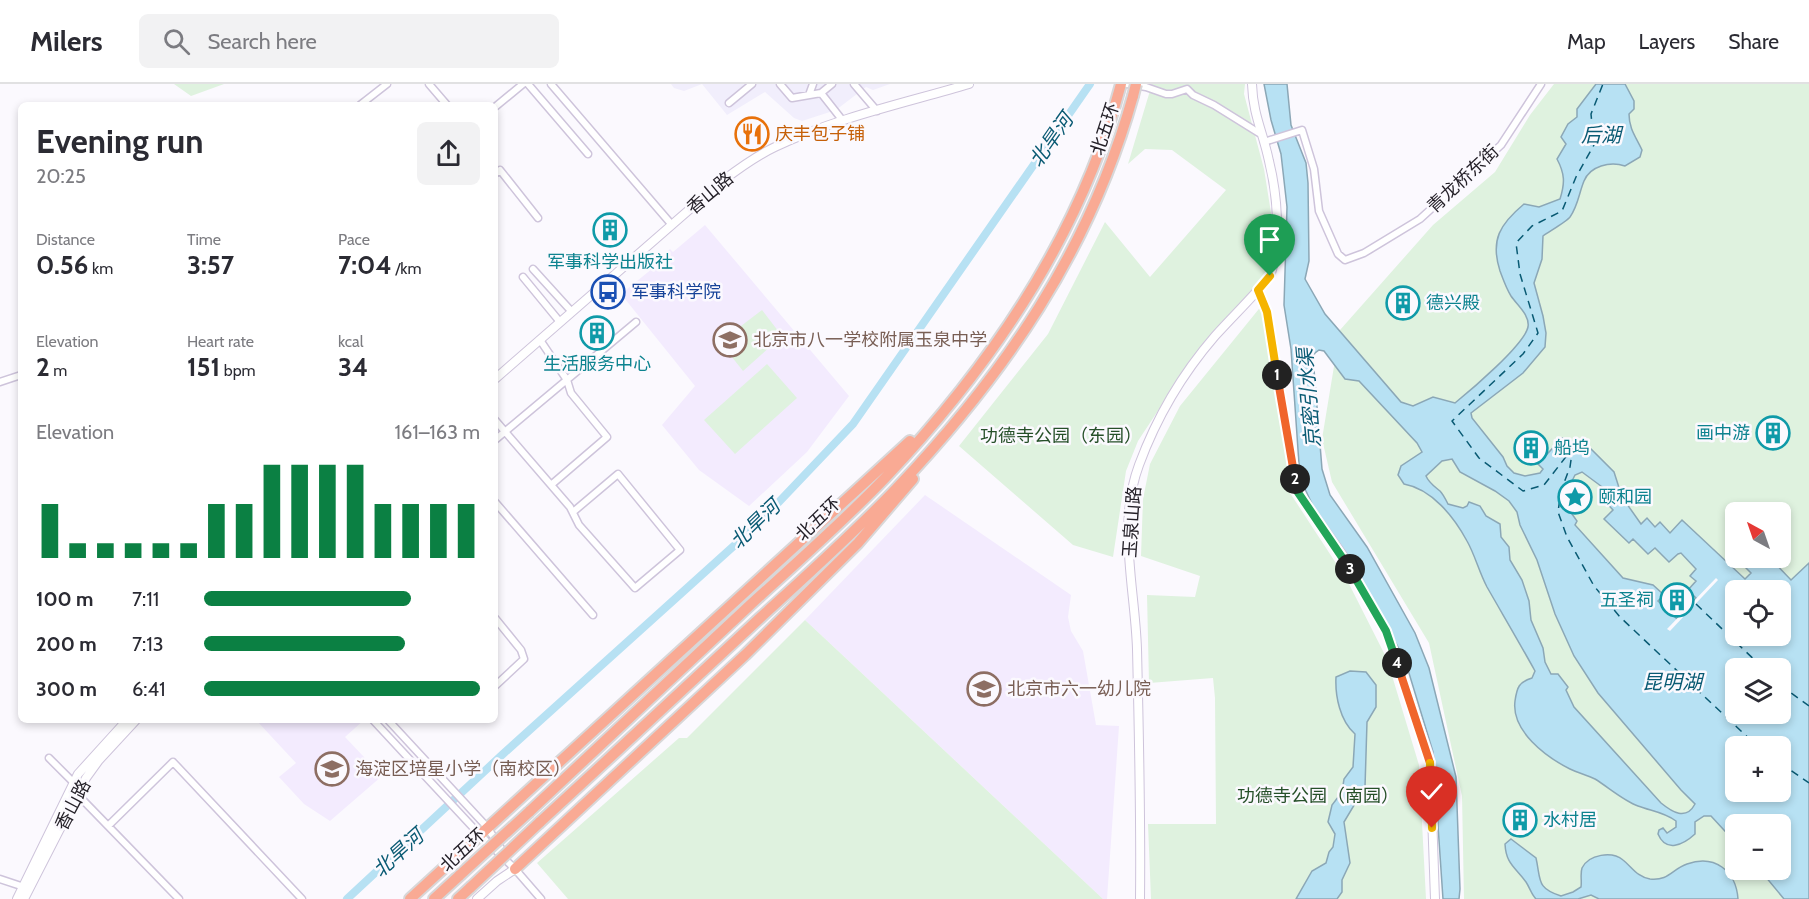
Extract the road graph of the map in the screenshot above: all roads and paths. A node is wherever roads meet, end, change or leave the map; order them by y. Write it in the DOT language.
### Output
graph roads {
  1 [pos="387,84"];
  2 [pos="429,84"];
  3 [pos="523,84"];
  4 [pos="528,84"];
  5 [pos="551,84"];
  6 [pos="752,84"];
  7 [pos="780,84"];
  8 [pos="813,84"];
  9 [pos="832,84"];
  10 [pos="854,84"];
  11 [pos="969,84"];
  12 [pos="1127,84"];
  13 [pos="1136,84"];
  14 [pos="1252,84"];
  15 [pos="1541,84"];
  16 [pos="1119,88"];
  17 [pos="821,93"];
  18 [pos="809,95"];
  19 [pos="364,102"];
  20 [pos="444,102"];
  21 [pos="729,103"];
  22 [pos="498,105"];
  23 [pos="877,111"];
  24 [pos="843,121"];
  25 [pos="1258,133"];
  26 [pos="1264,142"];
  27 [pos="588,154"];
  28 [pos="498,172"];
  29 [pos="538,218"];
  30 [pos="672,225"];
  31 [pos="533,268"];
  32 [pos="523,277"];
  33 [pos="1258,290"];
  34 [pos="572,312"];
  35 [pos="560,322"];
  36 [pos="636,322"];
  37 [pos="540,340"];
  38 [pos="18,376"];
  39 [pos="498,376"];
  40 [pos="567,380"];
  41 [pos="0,382"];
  42 [pos="952,402"];
  43 [pos="955,423"];
  44 [pos="498,424"];
  45 [pos="505,432"];
  46 [pos="498,438"];
  47 [pos="551,485"];
  48 [pos="498,505"];
  49 [pos="573,512"];
  50 [pos="593,615"];
  51 [pos="498,622"];
  52 [pos="498,683"];
  53 [pos="124,723"];
  54 [pos="133,723"];
  55 [pos="376,723"];
  56 [pos="391,723"];
  57 [pos="49,758"];
  58 [pos="73,782"];
  59 [pos="77,794"];
  60 [pos="108,826"];
  61 [pos="483,831"];
  62 [pos="515,869"];
  63 [pos="0,879"];
  64 [pos="24,887"];
  65 [pos="17,899"];
  66 [pos="24,899"];
  67 [pos="179,899"];
  68 [pos="302,899"];
  69 [pos="410,899"];
  70 [pos="434,899"];
  71 [pos="458,899"];
  72 [pos="477,899"];
  73 [pos="541,899"];
  74 [pos="1140,899"];
  75 [pos="1435,899"];
  1 -- 19 [label="street"];
  2 -- 20 [label="street"];
  3 -- 22 [label="street"];
  4 -- 27 [label="street"];
  5 -- 30 [label="street"];
  6 -- 21 [label="street"];
  7 -- 18 [label="street"];
  8 -- 18 [label="street"];
  9 -- 17 [label="street"];
  10 -- 23 [label="street"];
  11 -- 23 [label="street, 香山路"];
  12 -- 25 [label="street"];
  13 -- 43 [label="highway, 北五环, bridge"];
  14 -- 26 [label="street, 玉泉山路"];
  15 -- 26 [label="street, 青龙桥东街"];
  16 -- 42 [label="highway, 北五环"];
  17 -- 18 [label="street"];
  17 -- 24 [label="street"];
  23 -- 24 [label="street, 香山路"];
  24 -- 30 [label="street, 香山路"];
  26 -- 33 [label="street, 玉泉山路"];
  28 -- 29 [label="street"];
  30 -- 34 [label="street, 香山路"];
  31 -- 34 [label="street"];
  32 -- 35 [label="street"];
  33 -- 74 [label="street, 玉泉山路"];
  33 -- 75 [label="street"];
  34 -- 35 [label="street, 香山路"];
  35 -- 37 [label="street, 香山路"];
  36 -- 40 [label="street"];
  37 -- 39 [label="street, 香山路"];
  37 -- 40 [label="street"];
  38 -- 41 [label="street"];
  40 -- 45 [label="street"];
  40 -- 47 [label="street"];
  42 -- 61 [label="highway"];
  42 -- 70 [label="highway, 北五环, bridge"];
  43 -- 62 [label="highway"];
  43 -- 71 [label="highway, 北五环, bridge"];
  44 -- 45 [label="street"];
  45 -- 46 [label="street"];
  45 -- 47 [label="street"];
  47 -- 49 [label="street"];
  48 -- 50 [label="street"];
  49 -- 49 [label="street"];
  51 -- 52 [label="street"];
  53 -- 58 [label="street, 香山路"];
  54 -- 59 [label="street, 香山路"];
  55 -- 61 [label="street"];
  56 -- 61 [label="street"];
  57 -- 58 [label="street"];
  58 -- 59 [label="street"];
  58 -- 64 [label="street, 香山路"];
  59 -- 60 [label="street"];
  59 -- 66 [label="street, 香山路"];
  60 -- 67 [label="street"];
  60 -- 68 [label="street"];
  61 -- 62 [label="street"];
  61 -- 62 [label="street"];
  61 -- 69 [label="highway"];
  62 -- 72 [label="street"];
  62 -- 73 [label="street"];
  63 -- 64 [label="street"];
  64 -- 65 [label="street, 香山路"];
}
